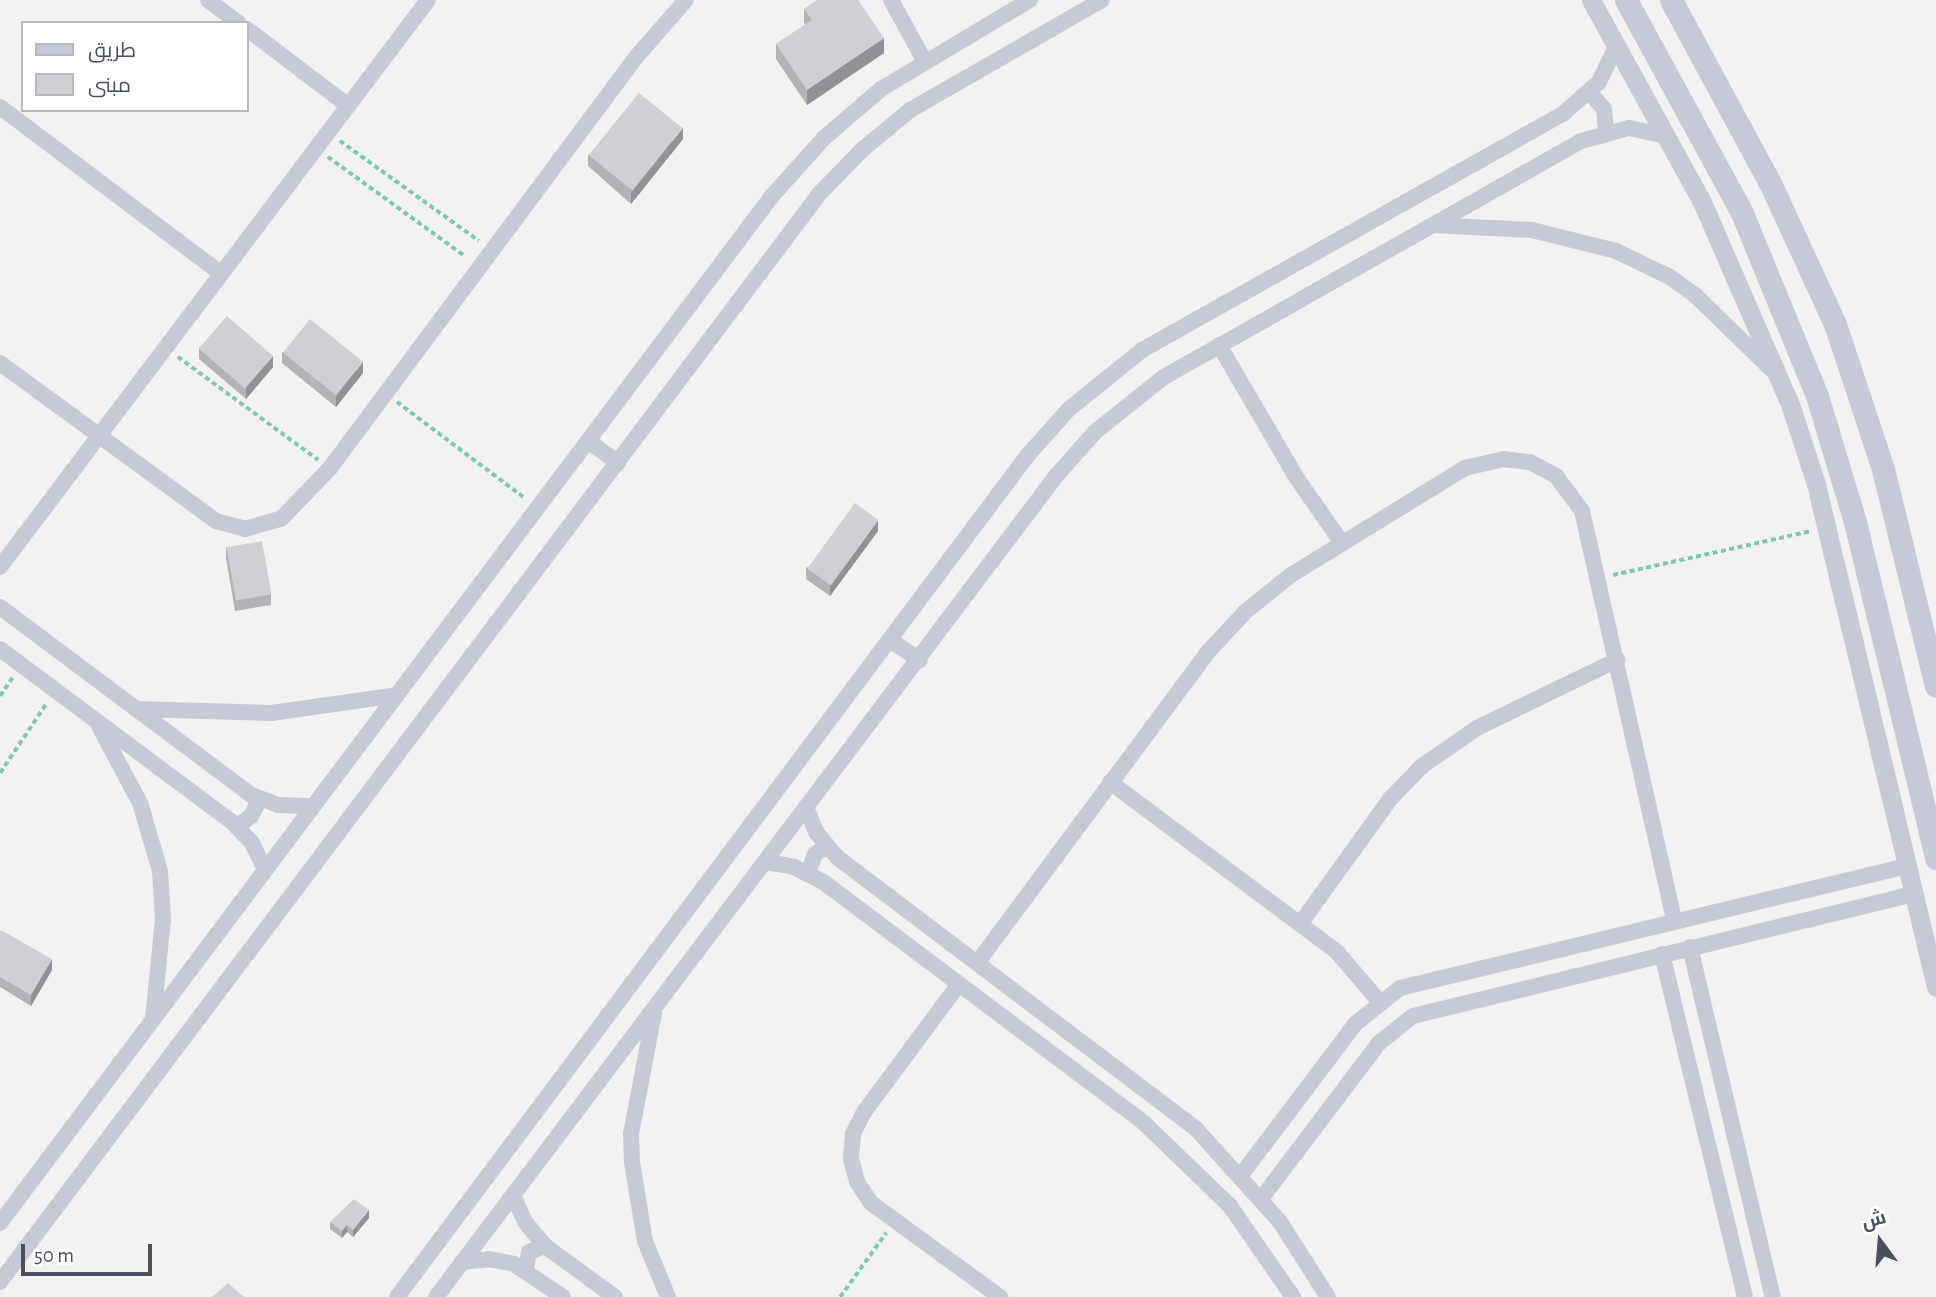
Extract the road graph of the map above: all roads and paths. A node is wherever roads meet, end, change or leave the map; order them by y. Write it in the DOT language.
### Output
graph roads {
  1 [pos="208,0"];
  2 [pos="428,0"];
  3 [pos="686,0"];
  4 [pos="891,0"];
  5 [pos="1030,0"];
  6 [pos="1102,0"];
  7 [pos="1591,0"];
  8 [pos="1626,0"];
  9 [pos="1671,0"];
  10 [pos="235,21"];
  11 [pos="248,30"];
  12 [pos="1617,45"];
  13 [pos="924,60"];
  14 [pos="1590,93"];
  15 [pos="347,105"];
  16 [pos="0,107"];
  17 [pos="1606,131"];
  18 [pos="327,132"];
  19 [pos="1668,136"];
  20 [pos="315,148"];
  21 [pos="1430,225"];
  22 [pos="492,250"];
  23 [pos="479,267"];
  24 [pos="220,273"];
  25 [pos="1219,345"];
  26 [pos="165,347"];
  27 [pos="0,363"];
  28 [pos="1780,380"];
  29 [pos="387,394"];
  30 [pos="98,436"];
  31 [pos="587,441"];
  32 [pos="618,463"];
  33 [pos="330,468"];
  34 [pos="538,508"];
  35 [pos="1826,527"];
  36 [pos="1342,543"];
  37 [pos="0,567"];
  38 [pos="1599,578"];
  39 [pos="0,607"];
  40 [pos="890,640"];
  41 [pos="0,649"];
  42 [pos="920,660"];
  43 [pos="1617,660"];
  44 [pos="22,665"];
  45 [pos="1936,686"];
  46 [pos="55,690"];
  47 [pos="397,695"];
  48 [pos="0,696"];
  49 [pos="136,709"];
  50 [pos="96,721"];
  51 [pos="0,773"];
  52 [pos="1110,782"];
  53 [pos="260,799"];
  54 [pos="313,806"];
  55 [pos="807,809"];
  56 [pos="237,827"];
  57 [pos="826,846"];
  58 [pos="1936,858"];
  59 [pos="767,862"];
  60 [pos="1907,866"];
  61 [pos="265,870"];
  62 [pos="808,873"];
  63 [pos="1914,894"];
  64 [pos="1674,920"];
  65 [pos="1300,924"];
  66 [pos="1564,947"];
  67 [pos="1690,947"];
  68 [pos="1662,954"];
  69 [pos="977,962"];
  70 [pos="1571,976"];
  71 [pos="959,984"];
  72 [pos="1936,987"];
  73 [pos="1379,1002"];
  74 [pos="655,1009"];
  75 [pos="153,1019"];
  76 [pos="1241,1175"];
  77 [pos="513,1195"];
  78 [pos="1261,1199"];
  79 [pos="895,1220"];
  80 [pos="0,1223"];
  81 [pos="545,1245"];
  82 [pos="462,1262"];
  83 [pos="526,1270"];
  84 [pos="1316,1277"];
  85 [pos="0,1282"];
  86 [pos="1291,1294"];
  87 [pos="397,1297"];
  88 [pos="436,1297"];
  89 [pos="563,1297"];
  90 [pos="615,1297"];
  91 [pos="668,1297"];
  92 [pos="840,1297"];
  93 [pos="1000,1297"];
  94 [pos="1328,1297"];
  95 [pos="1745,1297"];
  96 [pos="1773,1297"];
  1 -- 10 [label="street"];
  2 -- 15 [label="street"];
  3 -- 22 [label="street"];
  4 -- 13 [label="street"];
  5 -- 13 [label="street"];
  6 -- 32 [label="street"];
  7 -- 12 [label="street"];
  8 -- 58 [label="main road"];
  9 -- 45 [label="main road"];
  11 -- 15 [label="street"];
  12 -- 14 [label="street"];
  12 -- 19 [label="street"];
  13 -- 31 [label="street"];
  14 -- 17 [label="street"];
  14 -- 40 [label="street"];
  15 -- 18 [label="street"];
  16 -- 24 [label="street"];
  17 -- 19 [label="street"];
  17 -- 21 [label="street"];
  18 -- 20 [label="street"];
  18 -- 22 [label="path"];
  19 -- 28 [label="street"];
  20 -- 23 [label="path"];
  20 -- 24 [label="street"];
  21 -- 25 [label="street"];
  21 -- 28 [label="street"];
  22 -- 23 [label="street"];
  23 -- 29 [label="street"];
  24 -- 26 [label="street"];
  25 -- 36 [label="street"];
  25 -- 42 [label="street"];
  26 -- 30 [label="street"];
  26 -- 33 [label="path"];
  27 -- 30 [label="street"];
  28 -- 35 [label="street"];
  29 -- 33 [label="street"];
  29 -- 34 [label="path"];
  30 -- 33 [label="street"];
  30 -- 37 [label="street"];
  31 -- 32 [label="street"];
  31 -- 34 [label="street"];
  32 -- 85 [label="street"];
  34 -- 47 [label="street"];
  35 -- 38 [label="path"];
  35 -- 60 [label="street"];
  36 -- 38 [label="street"];
  36 -- 52 [label="street"];
  38 -- 43 [label="street"];
  39 -- 49 [label="street"];
  40 -- 42 [label="street"];
  40 -- 87 [label="street"];
  41 -- 44 [label="street"];
  42 -- 55 [label="street"];
  43 -- 64 [label="street"];
  43 -- 65 [label="street"];
  44 -- 46 [label="street"];
  44 -- 48 [label="path"];
  46 -- 50 [label="street"];
  46 -- 51 [label="path"];
  47 -- 49 [label="street"];
  47 -- 54 [label="street"];
  49 -- 53 [label="street"];
  50 -- 56 [label="street"];
  50 -- 75 [label="street"];
  52 -- 65 [label="street"];
  52 -- 69 [label="street"];
  53 -- 54 [label="street"];
  53 -- 56 [label="street"];
  54 -- 61 [label="street"];
  55 -- 57 [label="street"];
  55 -- 59 [label="street"];
  56 -- 61 [label="street"];
  57 -- 62 [label="street"];
  57 -- 69 [label="street"];
  59 -- 62 [label="street"];
  59 -- 74 [label="street"];
  60 -- 63 [label="street"];
  60 -- 64 [label="street"];
  61 -- 75 [label="street"];
  62 -- 71 [label="street"];
  63 -- 67 [label="street"];
  63 -- 72 [label="street"];
  64 -- 66 [label="street"];
  65 -- 73 [label="street"];
  66 -- 70 [label="street"];
  66 -- 73 [label="street"];
  67 -- 68 [label="street"];
  67 -- 96 [label="street"];
  68 -- 70 [label="street"];
  68 -- 95 [label="street"];
  69 -- 76 [label="street"];
  70 -- 78 [label="street"];
  71 -- 79 [label="street"];
  71 -- 86 [label="street"];
  73 -- 76 [label="street"];
  74 -- 77 [label="street"];
  74 -- 91 [label="street"];
  75 -- 80 [label="street"];
  76 -- 78 [label="street"];
  77 -- 81 [label="street"];
  77 -- 82 [label="street"];
  78 -- 84 [label="street"];
  79 -- 92 [label="path"];
  79 -- 93 [label="street"];
  81 -- 83 [label="street"];
  81 -- 90 [label="street"];
  82 -- 83 [label="street"];
  82 -- 88 [label="street"];
  83 -- 89 [label="street"];
  84 -- 86 [label="street"];
  84 -- 94 [label="street"];
}
